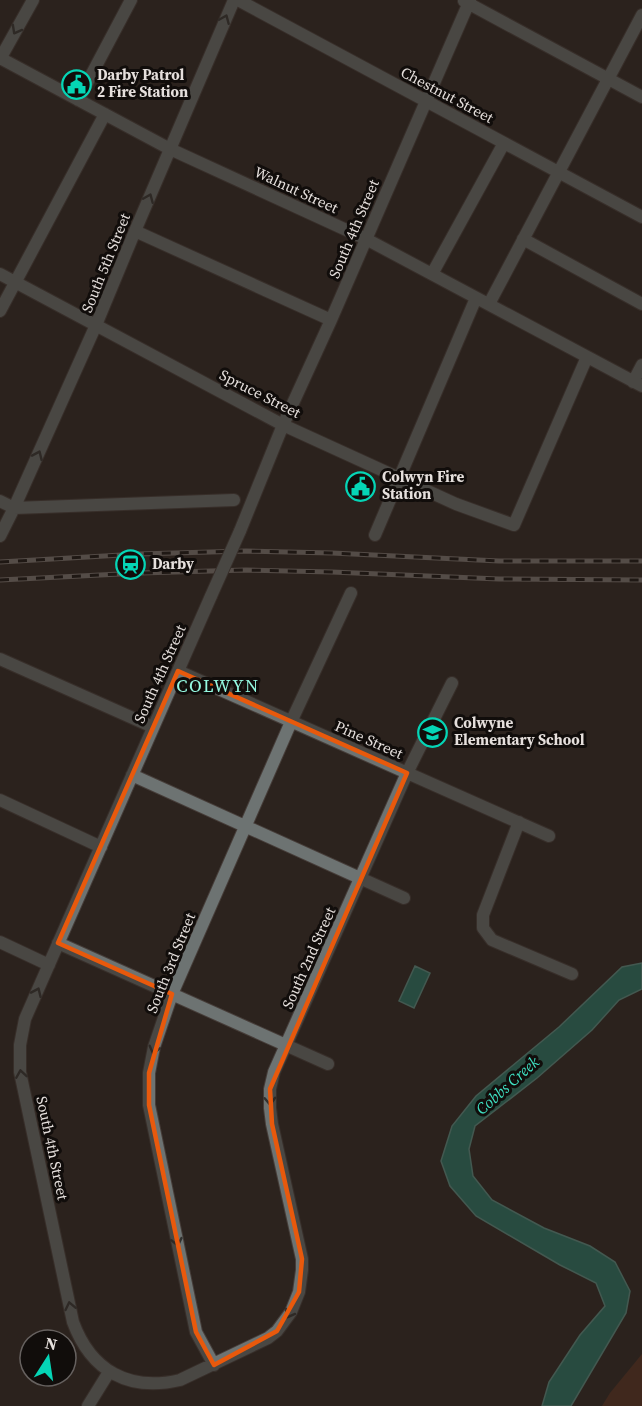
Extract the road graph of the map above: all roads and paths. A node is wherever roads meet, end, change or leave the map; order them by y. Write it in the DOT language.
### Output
graph roads {
  1 [pos="33,0"];
  2 [pos="131,0"];
  3 [pos="236,0"];
  4 [pos="467,1"];
  5 [pos="642,15"];
  6 [pos="0,59"];
  7 [pos="608,79"];
  8 [pos="642,97"];
  9 [pos="78,100"];
  10 [pos="426,101"];
  11 [pos="105,114"];
  12 [pos="504,143"];
  13 [pos="170,149"];
  14 [pos="559,172"];
  15 [pos="642,217"];
  16 [pos="135,231"];
  17 [pos="366,239"];
  18 [pos="523,239"];
  19 [pos="0,274"];
  20 [pos="432,274"];
  21 [pos="16,282"];
  22 [pos="476,298"];
  23 [pos="489,304"];
  24 [pos="642,304"];
  25 [pos="0,311"];
  26 [pos="331,320"];
  27 [pos="96,325"];
  28 [pos="587,357"];
  29 [pos="642,365"];
  30 [pos="638,384"];
  31 [pos="284,425"];
  32 [pos="400,477"];
  33 [pos="234,500"];
  34 [pos="0,501"];
  35 [pos="14,508"];
  36 [pos="375,535"];
  37 [pos="0,536"];
  38 [pos="351,593"];
  39 [pos="0,659"];
  40 [pos="178,672"];
  41 [pos="452,683"];
  42 [pos="291,722"];
  43 [pos="153,727"];
  44 [pos="406,773"];
  45 [pos="132,775"];
  46 [pos="0,800"];
  47 [pos="519,822"];
  48 [pos="246,827"];
  49 [pos="549,836"];
  50 [pos="101,847"];
  51 [pos="361,878"];
  52 [pos="404,898"];
  53 [pos="0,942"];
  54 [pos="58,943"];
  55 [pos="49,965"];
  56 [pos="572,974"];
  57 [pos="172,994"];
  58 [pos="286,1045"];
  59 [pos="328,1064"];
  60 [pos="214,1365"];
  61 [pos="109,1372"];
  62 [pos="87,1406"];
  1 -- 6 [label="street, one-way"];
  2 -- 9 [label="street"];
  3 -- 10 [label="street, Chestnut Street"];
  13 -- 3 [label="street, South 5th Street, one-way"];
  4 -- 7 [label="street"];
  4 -- 10 [label="street, South 4th Street"];
  5 -- 7 [label="street"];
  6 -- 9 [label="street, Walnut Street"];
  7 -- 8 [label="street"];
  7 -- 14 [label="street"];
  9 -- 11 [label="street, Walnut Street"];
  10 -- 12 [label="street, Chestnut Street"];
  10 -- 17 [label="street, South 4th Street"];
  11 -- 13 [label="street, Walnut Street"];
  11 -- 21 [label="street"];
  12 -- 14 [label="street, Chestnut Street"];
  12 -- 20 [label="street"];
  16 -- 13 [label="street, South 5th Street, one-way"];
  13 -- 17 [label="street, Walnut Street"];
  14 -- 15 [label="street, Chestnut Street"];
  14 -- 18 [label="street"];
  16 -- 26 [label="street"];
  16 -- 27 [label="street, South 5th Street"];
  17 -- 20 [label="street, Walnut Street"];
  17 -- 26 [label="street, South 4th Street"];
  18 -- 23 [label="street"];
  18 -- 24 [label="street"];
  19 -- 21 [label="street, Spruce Street"];
  20 -- 22 [label="street, Walnut Street"];
  21 -- 25 [label="street"];
  21 -- 27 [label="street, Spruce Street"];
  22 -- 23 [label="street, Walnut Street"];
  22 -- 32 [label="street"];
  23 -- 28 [label="street, Walnut Street"];
  26 -- 31 [label="street, South 4th Street"];
  27 -- 31 [label="street, Spruce Street"];
  35 -- 27 [label="street, South 5th Street, one-way"];
  28 -- 30 [label="street, Walnut Street"];
  28 -- 32 [label="street, Spruce Street"];
  29 -- 30 [label="street"];
  31 -- 32 [label="street, Spruce Street"];
  31 -- 40 [label="street, South 4th Street, bridge"];
  32 -- 36 [label="street"];
  33 -- 35 [label="street"];
  34 -- 35 [label="street"];
  35 -- 37 [label="street, South 5th Street"];
  38 -- 42 [label="street, South 3rd Street"];
  39 -- 43 [label="street"];
  40 -- 42 [label="street, Pine Street"];
  40 -- 43 [label="street, South 4th Street"];
  41 -- 44 [label="street, South 2nd Street"];
  42 -- 44 [label="street, Pine Street"];
  42 -- 48 [label="street, South 3rd Street"];
  43 -- 45 [label="street, South 4th Street"];
  44 -- 47 [label="street, Pine Street"];
  44 -- 51 [label="street, South 2nd Street"];
  45 -- 48 [label="street"];
  45 -- 50 [label="street, South 4th Street"];
  46 -- 50 [label="street"];
  47 -- 49 [label="street, Pine Street"];
  47 -- 56 [label="street"];
  48 -- 51 [label="street"];
  48 -- 57 [label="street, South 3rd Street"];
  50 -- 54 [label="street, South 4th Street"];
  51 -- 52 [label="street"];
  51 -- 58 [label="street, South 2nd Street"];
  53 -- 55 [label="street"];
  54 -- 55 [label="street, South 4th Street"];
  54 -- 57 [label="street"];
  61 -- 55 [label="street, South 4th Street, one-way"];
  57 -- 58 [label="street"];
  57 -- 60 [label="street, South 3rd Street, one-way"];
  58 -- 59 [label="street"];
  58 -- 60 [label="street, South 2nd Street, one-way"];
  60 -- 61 [label="street, South 2nd Street"];
  61 -- 62 [label="street"];
}
